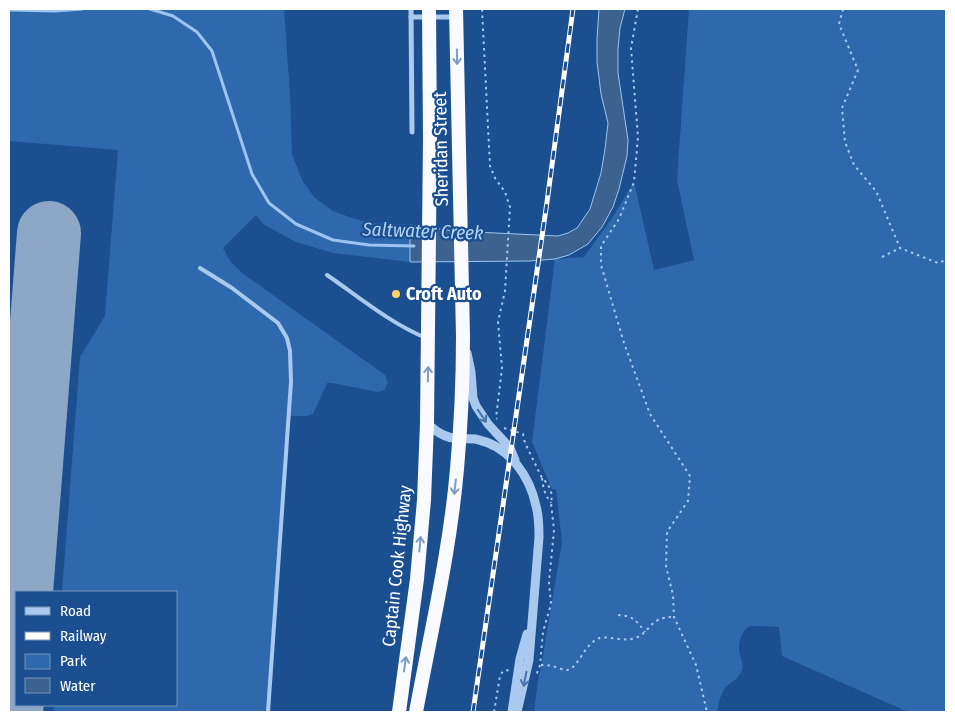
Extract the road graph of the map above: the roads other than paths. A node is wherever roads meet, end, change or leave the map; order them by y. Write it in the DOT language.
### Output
graph roads {
  1 [pos="411,9"];
  2 [pos="429,13"];
  3 [pos="456,13"];
  4 [pos="411,17"];
  5 [pos="412,132"];
  6 [pos="200,268"];
  7 [pos="327,274"];
  8 [pos="463,336"];
  9 [pos="428,339"];
  10 [pos="427,423"];
  11 [pos="459,439"];
  12 [pos="517,465"];
  13 [pos="533,613"];
  14 [pos="268,712"];
  15 [pos="399,712"];
  16 [pos="416,712"];
  17 [pos="512,712"];
  18 [pos="517,712"];
  1 -- 4 [label="street"];
  2 -- 3 [label="street"];
  2 -- 4 [label="street"];
  2 -- 9 [label="highway, Sheridan Street"];
  3 -- 8 [label="highway, Sheridan Street, one-way"];
  4 -- 5 [label="street"];
  6 -- 14 [label="lane"];
  7 -- 9 [label="lane"];
  8 -- 11 [label="highway, Sheridan Street"];
  8 -- 12 [label="street, one-way"];
  10 -- 9 [label="highway, Sheridan Street, one-way"];
  10 -- 11 [label="street"];
  15 -- 10 [label="highway, Captain Cook Highway, one-way"];
  11 -- 12 [label="street"];
  11 -- 16 [label="highway, one-way"];
  12 -- 13 [label="street"];
  13 -- 17 [label="street"];
  13 -- 18 [label="street, one-way"];
}
